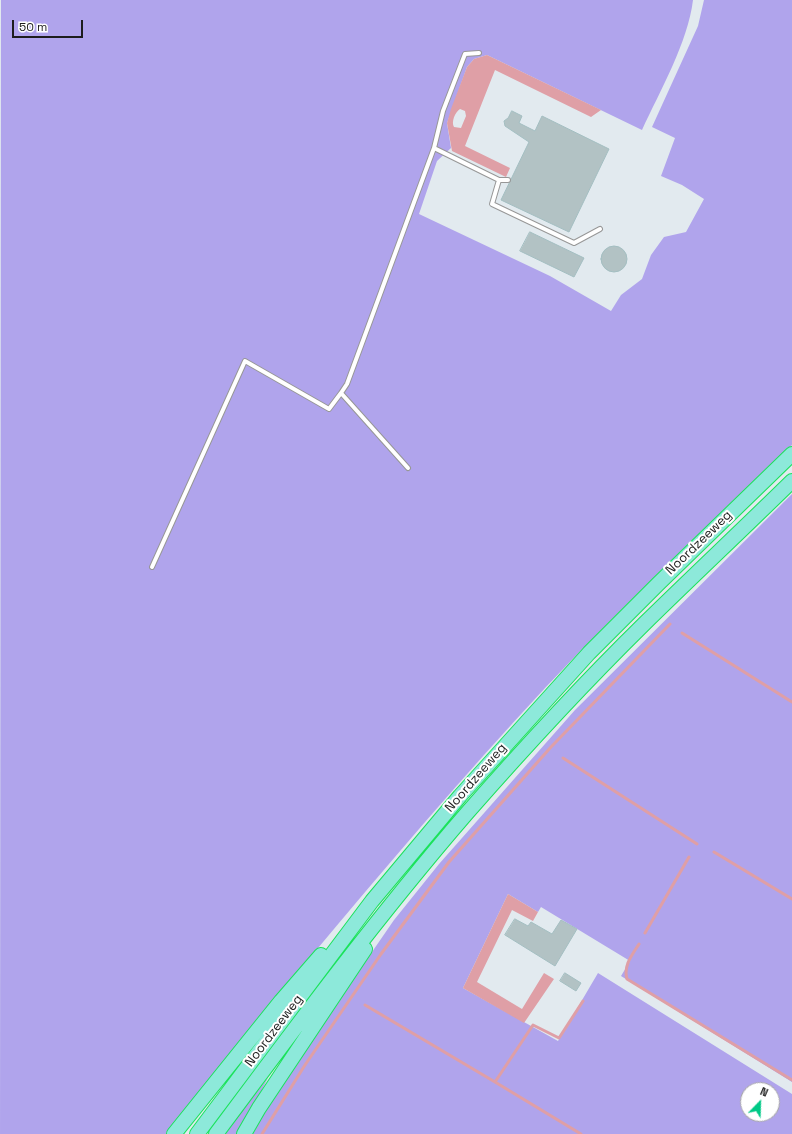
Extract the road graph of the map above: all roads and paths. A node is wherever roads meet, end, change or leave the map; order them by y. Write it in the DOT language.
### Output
graph roads {
  1 [pos="479,53"];
  2 [pos="434,148"];
  3 [pos="499,180"];
  4 [pos="508,180"];
  5 [pos="600,229"];
  6 [pos="341,393"];
  7 [pos="792,454"];
  8 [pos="408,468"];
  9 [pos="792,481"];
  10 [pos="152,567"];
  11 [pos="402,891"];
  12 [pos="372,901"];
  13 [pos="174,1134"];
  14 [pos="197,1134"];
  15 [pos="216,1134"];
  16 [pos="244,1134"];
  1 -- 2 [label="lane"];
  2 -- 3 [label="lane"];
  2 -- 6 [label="lane"];
  3 -- 4 [label="lane"];
  3 -- 5 [label="lane"];
  6 -- 8 [label="lane"];
  6 -- 10 [label="lane"];
  7 -- 12 [label="highway, Noordzeeweg"];
  9 -- 11 [label="highway, Noordzeeweg"];
  11 -- 15 [label="highway, Noordzeeweg"];
  11 -- 16 [label="highway"];
  12 -- 13 [label="highway"];
  12 -- 14 [label="highway, Noordzeeweg"];
}
